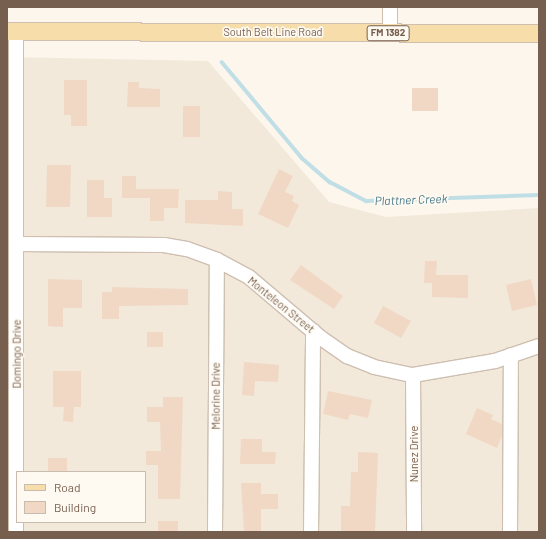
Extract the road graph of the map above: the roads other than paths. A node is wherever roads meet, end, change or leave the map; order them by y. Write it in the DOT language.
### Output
graph roads {
  1 [pos="390,7"];
  2 [pos="12,31"];
  3 [pos="390,32"];
  4 [pos="539,33"];
  5 [pos="16,244"];
  6 [pos="217,260"];
  7 [pos="313,331"];
  8 [pos="539,346"];
  9 [pos="512,355"];
  10 [pos="413,375"];
  11 [pos="16,532"];
  12 [pos="215,532"];
  13 [pos="311,532"];
  14 [pos="414,532"];
  15 [pos="510,532"];
  1 -- 3 [label="street"];
  2 -- 3 [label="main road, South Belt Line Road / FM 1382"];
  2 -- 5 [label="street, Domingo Drive"];
  3 -- 4 [label="main road, South Belt Line Road / FM 1382"];
  5 -- 6 [label="street, Monteleon Street"];
  5 -- 11 [label="street, Domingo Drive"];
  6 -- 7 [label="street, Monteleon Street"];
  6 -- 12 [label="street, Melorine Drive"];
  7 -- 10 [label="street, Monteleon Street"];
  7 -- 13 [label="street"];
  8 -- 9 [label="street, Monteleon Street"];
  9 -- 10 [label="street, Monteleon Street"];
  9 -- 15 [label="street"];
  10 -- 14 [label="street, Nunez Drive"];
}
